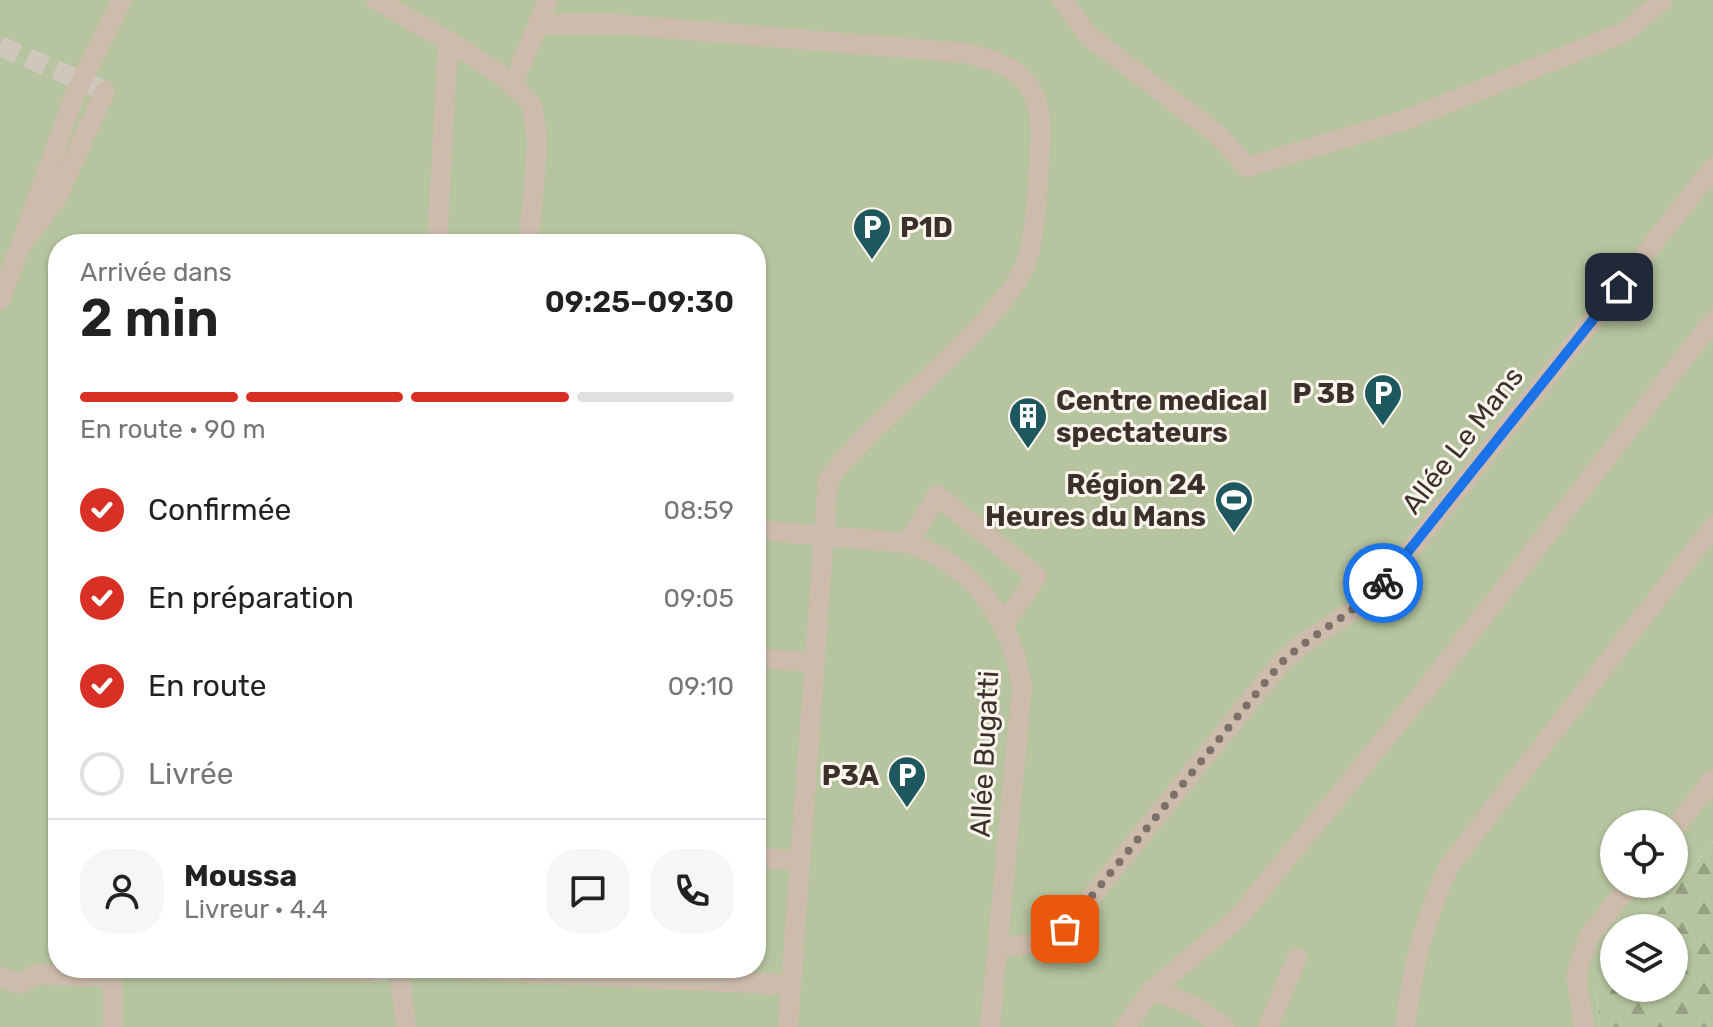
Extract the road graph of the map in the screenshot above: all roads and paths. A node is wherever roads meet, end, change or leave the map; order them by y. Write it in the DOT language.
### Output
graph roads {
  1 [pos="122,0"];
  2 [pos="376,0"];
  3 [pos="548,0"];
  4 [pos="1062,0"];
  5 [pos="1663,0"];
  6 [pos="538,24"];
  7 [pos="448,43"];
  8 [pos="513,84"];
  9 [pos="105,91"];
  10 [pos="1713,168"];
  11 [pos="438,234"];
  12 [pos="530,234"];
  13 [pos="20,247"];
  14 [pos="0,300"];
  15 [pos="1713,321"];
  16 [pos="1713,527"];
  17 [pos="766,531"];
  18 [pos="824,534"];
  19 [pos="908,543"];
  20 [pos="1005,622"];
  21 [pos="766,660"];
  22 [pos="815,662"];
  23 [pos="1713,779"];
  24 [pos="1688,811"];
  25 [pos="766,858"];
  26 [pos="800,860"];
  27 [pos="1619,898"];
  28 [pos="998,946"];
  29 [pos="1297,958"];
  30 [pos="48,974"];
  31 [pos="0,977"];
  32 [pos="114,978"];
  33 [pos="400,978"];
  34 [pos="642,978"];
  35 [pos="791,985"];
  36 [pos="1153,989"];
  37 [pos="113,1027"];
  38 [pos="406,1027"];
  39 [pos="788,1027"];
  40 [pos="990,1027"];
  41 [pos="1125,1027"];
  42 [pos="1224,1027"];
  43 [pos="1268,1027"];
  44 [pos="1405,1027"];
  45 [pos="1584,1027"];
  1 -- 13 [label="lane"];
  2 -- 7 [label="lane"];
  3 -- 6 [label="lane"];
  4 -- 5 [label="lane"];
  6 -- 8 [label="lane"];
  6 -- 18 [label="lane"];
  7 -- 8 [label="lane"];
  7 -- 11 [label="lane"];
  8 -- 12 [label="lane"];
  9 -- 13 [label="lane"];
  10 -- 28 [label="lane, Allée Le Mans"];
  13 -- 14 [label="lane"];
  15 -- 36 [label="lane"];
  16 -- 44 [label="lane"];
  17 -- 18 [label="lane, Allée Bugatti"];
  18 -- 19 [label="lane, Allée Bugatti"];
  18 -- 22 [label="lane"];
  19 -- 20 [label="lane, Allée Bugatti"];
  19 -- 20 [label="lane"];
  20 -- 28 [label="lane, Allée Bugatti"];
  21 -- 22 [label="lane"];
  22 -- 26 [label="lane"];
  23 -- 24 [label="lane"];
  25 -- 26 [label="lane"];
  26 -- 35 [label="lane"];
  27 -- 45 [label="lane"];
  28 -- 40 [label="lane, Allée Bugatti"];
  29 -- 43 [label="lane"];
  30 -- 31 [label="lane"];
  32 -- 37 [label="lane"];
  33 -- 38 [label="lane"];
  34 -- 35 [label="lane"];
  35 -- 39 [label="lane"];
  36 -- 41 [label="lane"];
  36 -- 42 [label="lane"];
}
